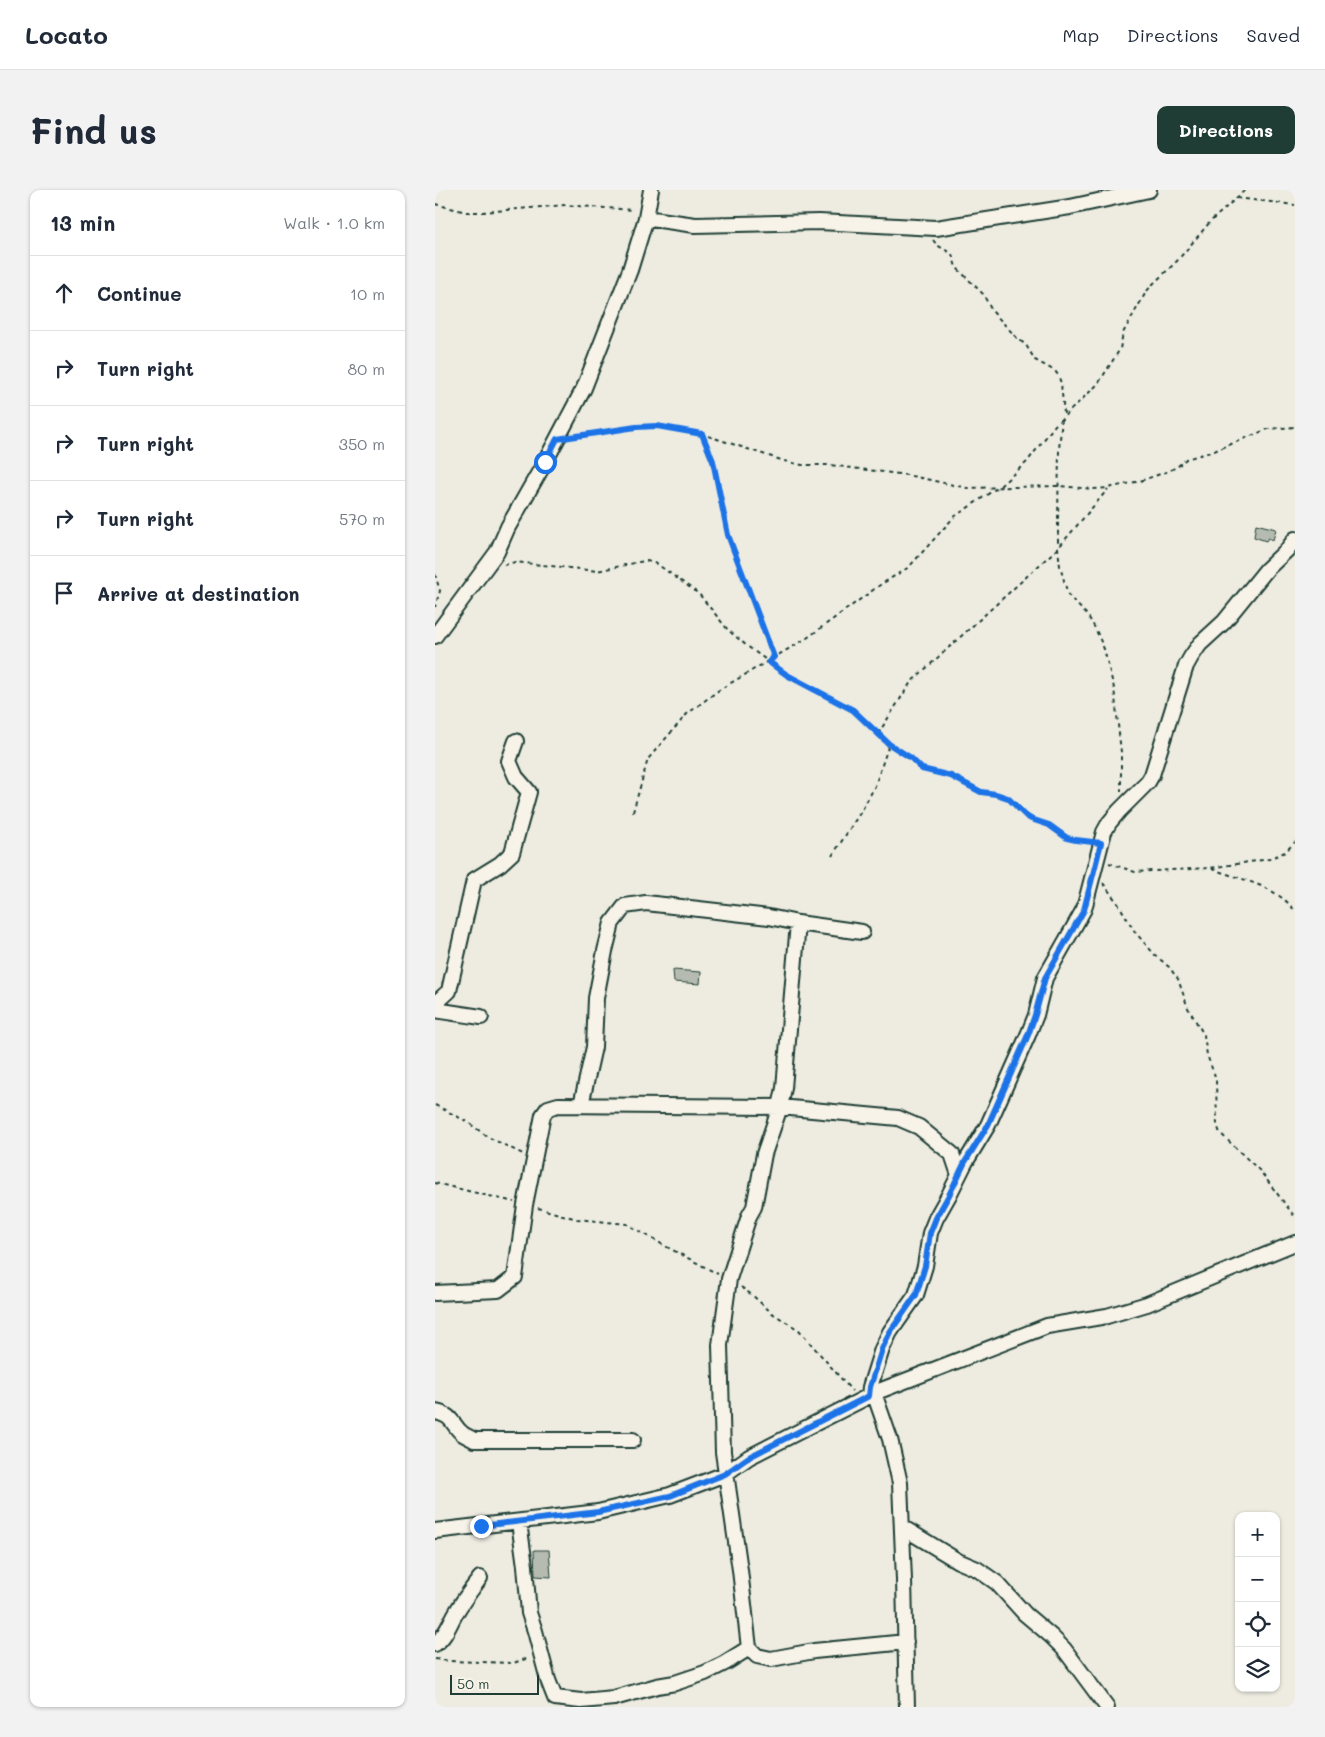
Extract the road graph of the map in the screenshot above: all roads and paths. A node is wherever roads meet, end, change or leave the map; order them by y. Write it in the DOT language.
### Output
graph roads {
  1 [pos="651,190"];
  2 [pos="1149,190"];
  3 [pos="1245,190"];
  4 [pos="1237,198"];
  5 [pos="435,204"];
  6 [pos="1295,205"];
  7 [pos="647,215"];
  8 [pos="925,227"];
  9 [pos="1064,414"];
  10 [pos="1062,418"];
  11 [pos="1295,428"];
  12 [pos="702,434"];
  13 [pos="557,439"];
  14 [pos="1001,486"];
  15 [pos="1059,486"];
  16 [pos="1108,488"];
  17 [pos="1295,539"];
  18 [pos="1058,548"];
  19 [pos="435,574"];
  20 [pos="482,574"];
  21 [pos="435,607"];
  22 [pos="435,636"];
  23 [pos="774,657"];
  24 [pos="769,662"];
  25 [pos="878,734"];
  26 [pos="516,741"];
  27 [pos="889,744"];
  28 [pos="633,812"];
  29 [pos="1119,812"];
  30 [pos="1295,842"];
  31 [pos="1101,843"];
  32 [pos="832,856"];
  33 [pos="1096,865"];
  34 [pos="1210,868"];
  35 [pos="1295,911"];
  36 [pos="798,923"];
  37 [pos="862,932"];
  38 [pos="435,1004"];
  39 [pos="435,1010"];
  40 [pos="481,1017"];
  41 [pos="435,1105"];
  42 [pos="581,1105"];
  43 [pos="781,1107"];
  44 [pos="534,1159"];
  45 [pos="959,1175"];
  46 [pos="435,1183"];
  47 [pos="525,1205"];
  48 [pos="1295,1215"];
  49 [pos="1295,1243"];
  50 [pos="729,1279"];
  51 [pos="435,1293"];
  52 [pos="868,1397"];
  53 [pos="435,1412"];
  54 [pos="633,1440"];
  55 [pos="725,1474"];
  56 [pos="519,1522"];
  57 [pos="902,1527"];
  58 [pos="435,1531"];
  59 [pos="481,1578"];
  60 [pos="905,1642"];
  61 [pos="435,1644"];
  62 [pos="749,1648"];
  63 [pos="541,1653"];
  64 [pos="435,1659"];
  65 [pos="907,1707"];
  66 [pos="1107,1707"];
  1 -- 7 [label="street"];
  2 -- 8 [label="street"];
  3 -- 4 [label="path"];
  4 -- 6 [label="path"];
  4 -- 9 [label="path"];
  5 -- 7 [label="path"];
  7 -- 8 [label="street"];
  7 -- 13 [label="street"];
  8 -- 9 [label="path"];
  9 -- 10 [label="path"];
  10 -- 14 [label="path"];
  10 -- 15 [label="path"];
  11 -- 16 [label="path"];
  12 -- 13 [label="path"];
  12 -- 14 [label="path"];
  12 -- 23 [label="path"];
  13 -- 20 [label="street"];
  14 -- 15 [label="path"];
  14 -- 23 [label="path"];
  15 -- 16 [label="path"];
  15 -- 18 [label="path"];
  16 -- 18 [label="path"];
  17 -- 29 [label="street"];
  18 -- 25 [label="path"];
  18 -- 29 [label="path"];
  19 -- 21 [label="path"];
  20 -- 22 [label="street"];
  20 -- 24 [label="path"];
  23 -- 24 [label="path"];
  24 -- 25 [label="path"];
  24 -- 28 [label="path"];
  25 -- 27 [label="path"];
  26 -- 38 [label="street"];
  27 -- 31 [label="path"];
  27 -- 32 [label="path"];
  29 -- 31 [label="street"];
  30 -- 34 [label="path"];
  31 -- 33 [label="street"];
  33 -- 34 [label="path"];
  33 -- 45 [label="street"];
  33 -- 48 [label="path"];
  34 -- 35 [label="path"];
  36 -- 37 [label="street"];
  36 -- 42 [label="street"];
  36 -- 43 [label="street"];
  39 -- 40 [label="street"];
  41 -- 44 [label="path"];
  42 -- 43 [label="street"];
  42 -- 44 [label="street"];
  43 -- 45 [label="street"];
  43 -- 50 [label="street"];
  44 -- 47 [label="street"];
  45 -- 52 [label="street"];
  46 -- 47 [label="path"];
  47 -- 50 [label="path"];
  47 -- 51 [label="street"];
  49 -- 52 [label="street"];
  50 -- 52 [label="path"];
  50 -- 55 [label="street"];
  52 -- 55 [label="street"];
  52 -- 57 [label="street"];
  53 -- 54 [label="street"];
  55 -- 56 [label="street"];
  55 -- 62 [label="street"];
  56 -- 58 [label="street"];
  56 -- 63 [label="street"];
  57 -- 60 [label="street"];
  57 -- 66 [label="street"];
  59 -- 61 [label="street"];
  60 -- 62 [label="street"];
  60 -- 65 [label="street"];
  62 -- 63 [label="street"];
  63 -- 64 [label="path"];
}
